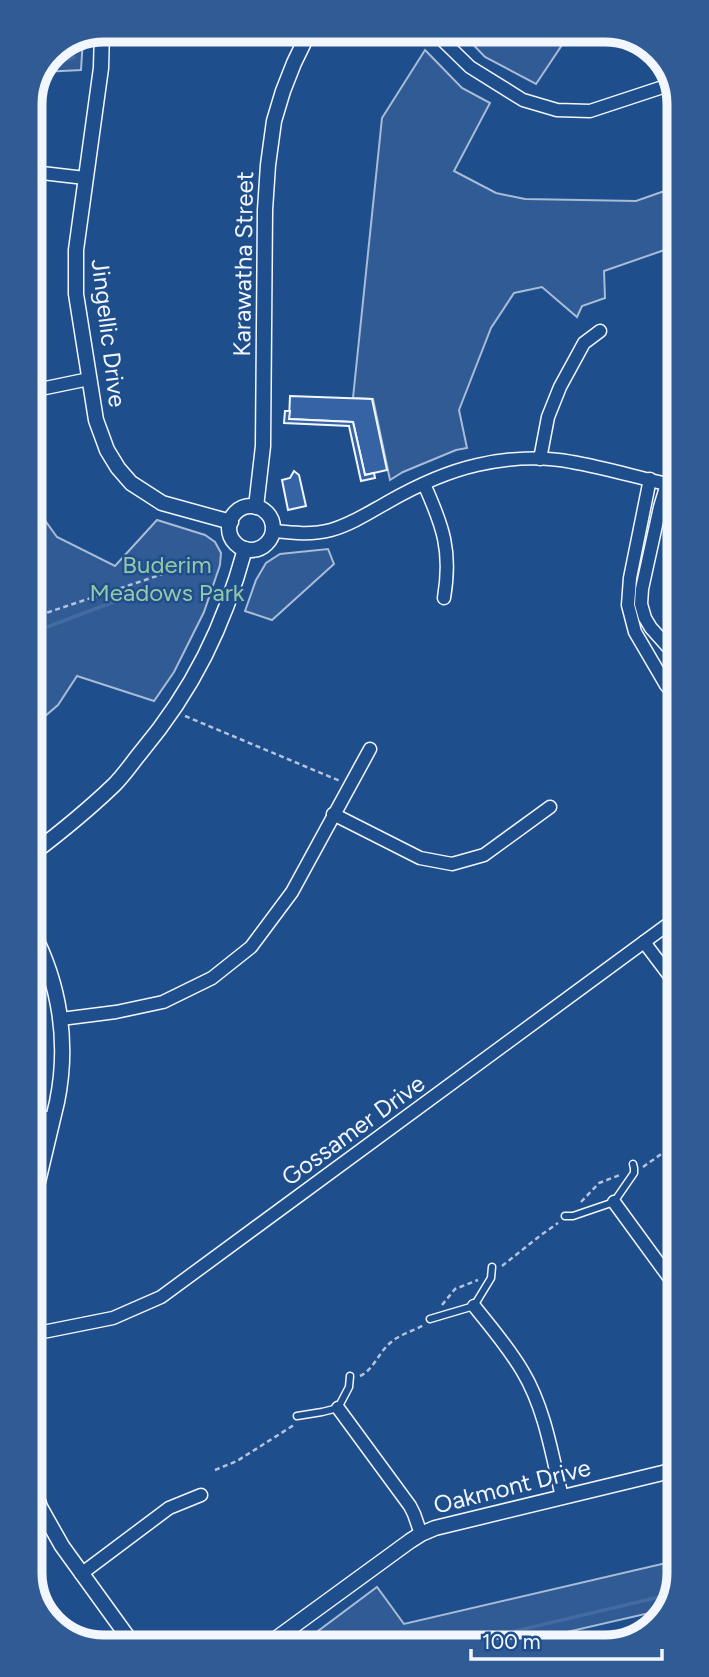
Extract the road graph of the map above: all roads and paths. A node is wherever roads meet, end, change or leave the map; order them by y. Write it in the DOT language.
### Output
graph roads {
  1 [pos="102,42"];
  2 [pos="304,42"];
  3 [pos="444,42"];
  4 [pos="664,86"];
  5 [pos="42,173"];
  6 [pos="85,178"];
  7 [pos="600,331"];
  8 [pos="89,379"];
  9 [pos="42,389"];
  10 [pos="540,459"];
  11 [pos="650,480"];
  12 [pos="424,484"];
  13 [pos="667,484"];
  14 [pos="667,494"];
  15 [pos="256,506"];
  16 [pos="231,522"];
  17 [pos="273,531"];
  18 [pos="245,549"];
  19 [pos="166,573"];
  20 [pos="444,598"];
  21 [pos="42,614"];
  22 [pos="667,646"];
  23 [pos="667,686"];
  24 [pos="185,716"];
  25 [pos="370,749"];
  26 [pos="350,785"];
  27 [pos="550,807"];
  28 [pos="333,814"];
  29 [pos="42,847"];
  30 [pos="667,925"];
  31 [pos="644,942"];
  32 [pos="42,953"];
  33 [pos="667,972"];
  34 [pos="61,1020"];
  35 [pos="42,1117"];
  36 [pos="53,1120"];
  37 [pos="667,1150"];
  38 [pos="42,1166"];
  39 [pos="634,1167"];
  40 [pos="614,1202"];
  41 [pos="566,1217"];
  42 [pos="492,1271"];
  43 [pos="667,1276"];
  44 [pos="474,1306"];
  45 [pos="430,1319"];
  46 [pos="42,1332"];
  47 [pos="350,1378"];
  48 [pos="338,1408"];
  49 [pos="305,1415"];
  50 [pos="297,1416"];
  51 [pos="215,1470"];
  52 [pos="667,1472"];
  53 [pos="201,1495"];
  54 [pos="562,1497"];
  55 [pos="42,1511"];
  56 [pos="421,1534"];
  57 [pos="81,1574"];
  58 [pos="126,1635"];
  59 [pos="281,1635"];
  1 -- 6 [label="street, Jingellic Drive"];
  2 -- 15 [label="street, Karawatha Street"];
  3 -- 4 [label="street"];
  5 -- 6 [label="street"];
  6 -- 8 [label="street, Jingellic Drive"];
  7 -- 10 [label="street"];
  8 -- 9 [label="street"];
  8 -- 16 [label="street, Jingellic Drive"];
  10 -- 11 [label="street"];
  10 -- 12 [label="street"];
  11 -- 13 [label="street"];
  11 -- 23 [label="street"];
  12 -- 17 [label="street"];
  12 -- 20 [label="street"];
  14 -- 22 [label="street"];
  15 -- 16 [label="street"];
  15 -- 17 [label="street"];
  16 -- 18 [label="street"];
  17 -- 18 [label="street"];
  18 -- 29 [label="street"];
  19 -- 21 [label="path"];
  24 -- 26 [label="path"];
  25 -- 26 [label="street"];
  26 -- 28 [label="street"];
  27 -- 28 [label="street"];
  28 -- 34 [label="street"];
  30 -- 31 [label="street, Gossamer Drive"];
  31 -- 33 [label="street"];
  31 -- 46 [label="street, Gossamer Drive"];
  32 -- 34 [label="street"];
  34 -- 36 [label="street"];
  35 -- 36 [label="street"];
  36 -- 38 [label="street"];
  37 -- 39 [label="path"];
  39 -- 40 [label="lane"];
  39 -- 41 [label="path"];
  40 -- 41 [label="lane"];
  40 -- 43 [label="street"];
  41 -- 42 [label="path"];
  42 -- 44 [label="lane"];
  42 -- 45 [label="path"];
  44 -- 45 [label="lane"];
  44 -- 54 [label="street"];
  45 -- 47 [label="path"];
  47 -- 48 [label="lane"];
  48 -- 49 [label="lane"];
  48 -- 56 [label="street"];
  49 -- 50 [label="lane"];
  49 -- 51 [label="path"];
  52 -- 54 [label="street, Oakmont Drive"];
  53 -- 57 [label="street"];
  54 -- 56 [label="street, Oakmont Drive"];
  55 -- 57 [label="street"];
  56 -- 59 [label="street, Oakmont Drive"];
  57 -- 58 [label="street"];
}
